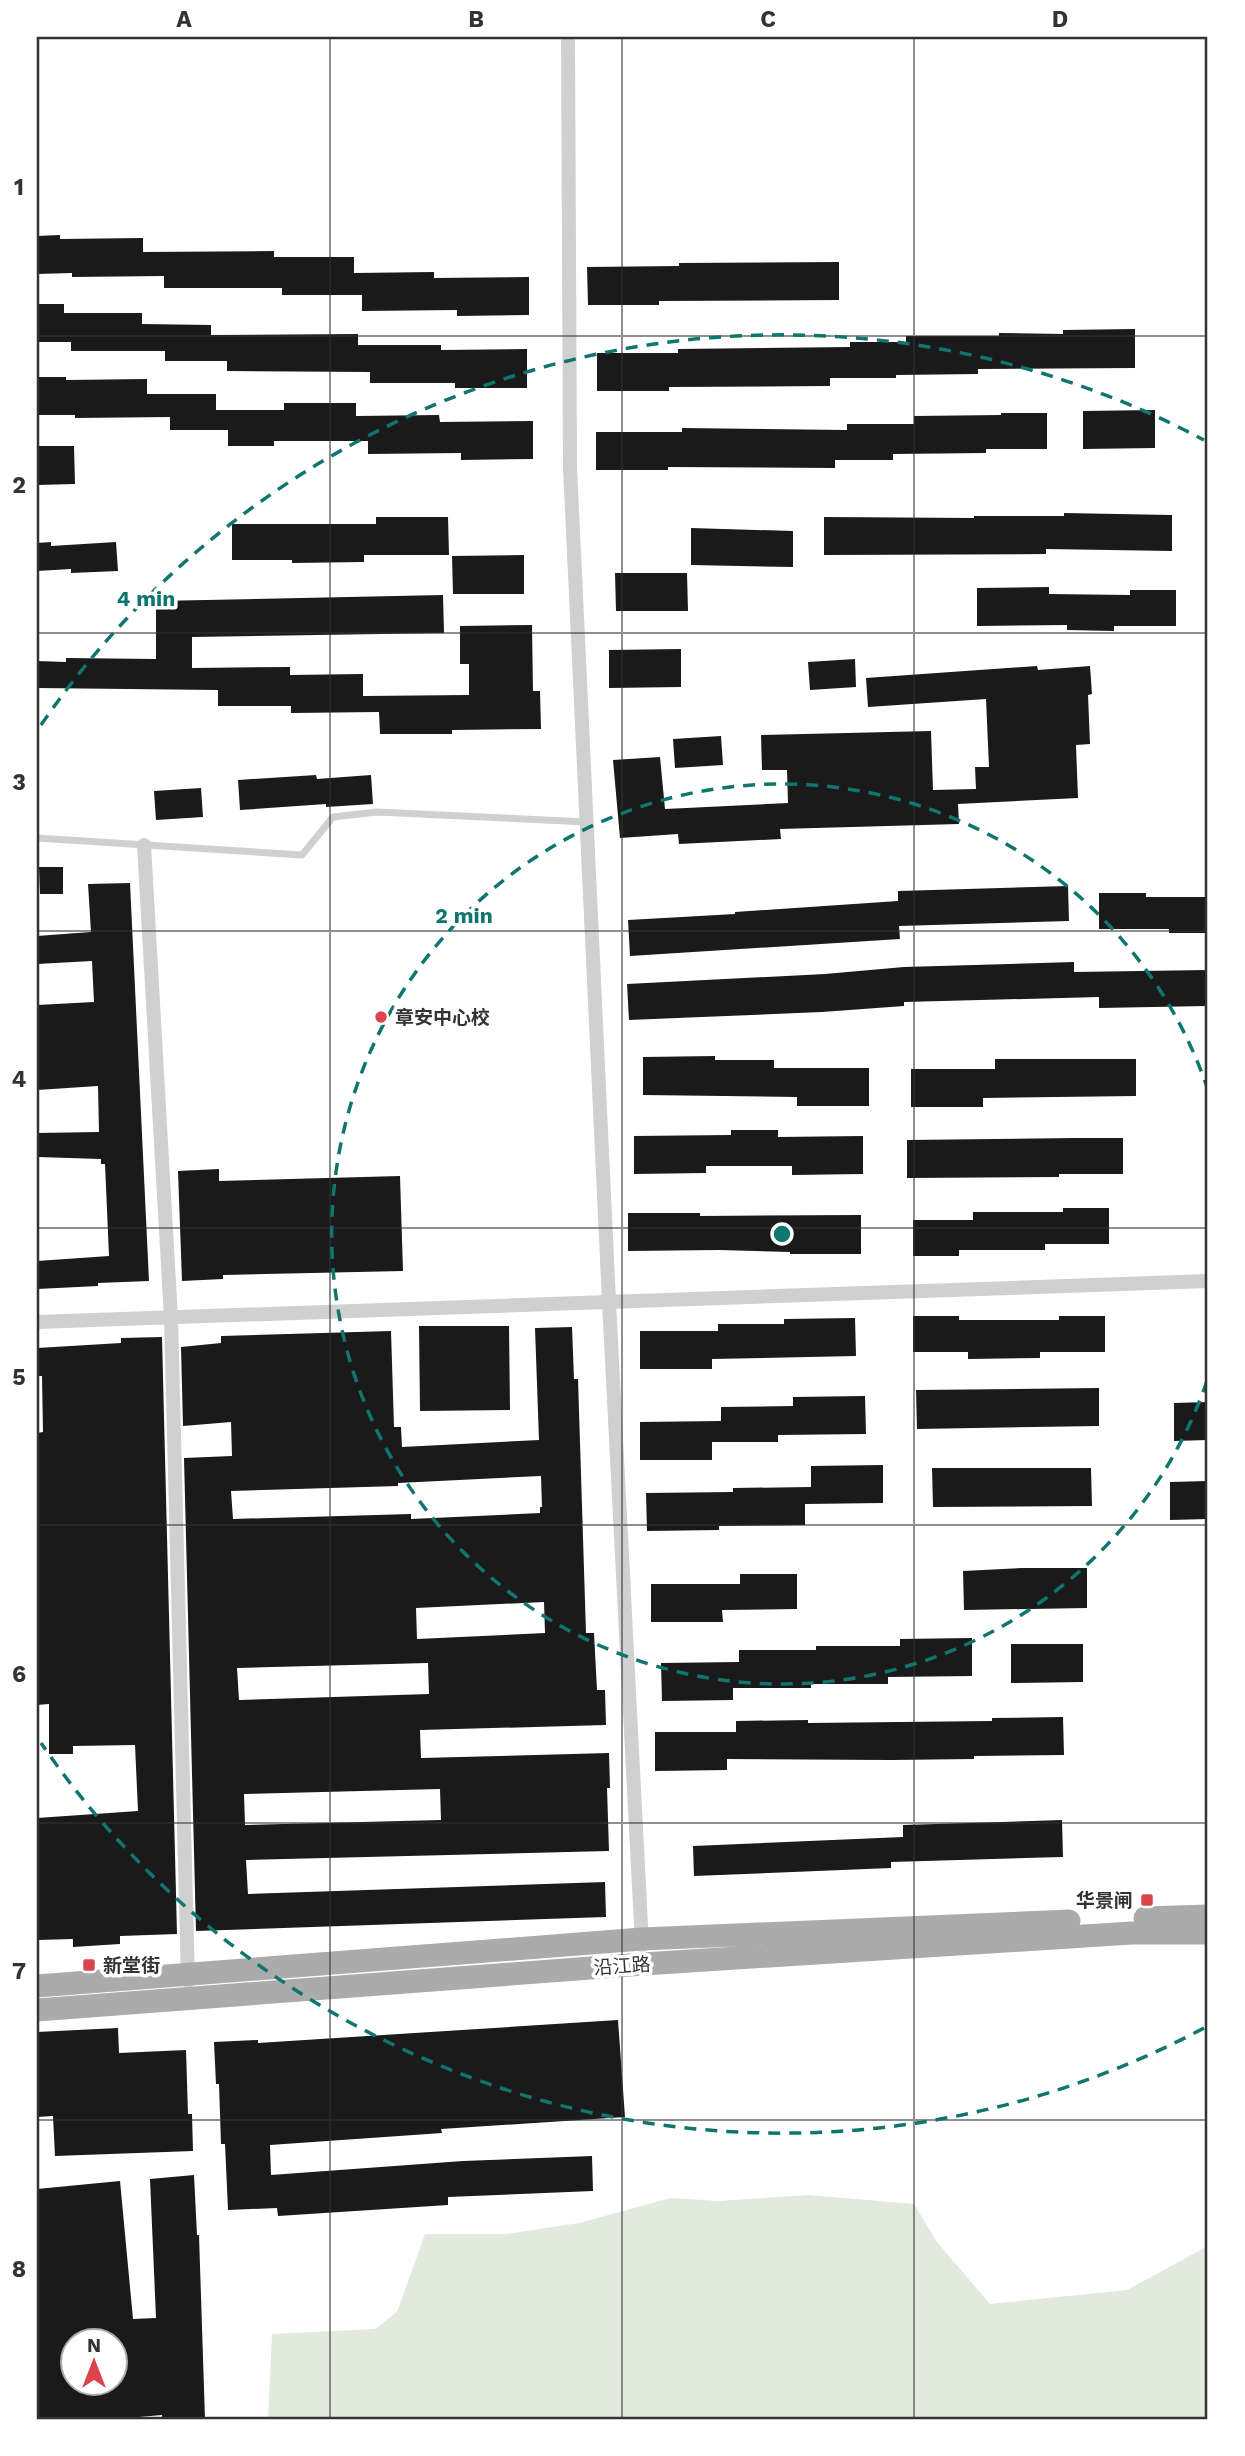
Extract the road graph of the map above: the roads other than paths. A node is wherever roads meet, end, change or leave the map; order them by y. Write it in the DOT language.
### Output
graph roads {
  1 [pos="568,37"];
  2 [pos="587,822"];
  3 [pos="37,838"];
  4 [pos="144,845"];
  5 [pos="1208,1281"];
  6 [pos="609,1302"];
  7 [pos="171,1318"];
  8 [pos="37,1322"];
  9 [pos="1208,1916"];
  10 [pos="1208,1933"];
  11 [pos="642,1938"];
  12 [pos="643,1964"];
  13 [pos="188,1975"];
  14 [pos="37,1986"];
  15 [pos="189,2000"];
  16 [pos="37,2010"];
  1 -- 2 [label="street"];
  2 -- 4 [label="lane"];
  2 -- 6 [label="street"];
  3 -- 4 [label="lane"];
  4 -- 7 [label="street"];
  5 -- 6 [label="street"];
  6 -- 7 [label="street"];
  6 -- 11 [label="street"];
  7 -- 8 [label="street"];
  7 -- 13 [label="street"];
  9 -- 11 [label="main road, 沿江路"];
  10 -- 12 [label="main road, 沿江路"];
  11 -- 12 [label="street"];
  11 -- 13 [label="main road, 沿江路"];
  12 -- 15 [label="main road, 沿江路"];
  13 -- 14 [label="main road, 沿江路"];
  13 -- 15 [label="street"];
  15 -- 16 [label="main road, 沿江路"];
}
